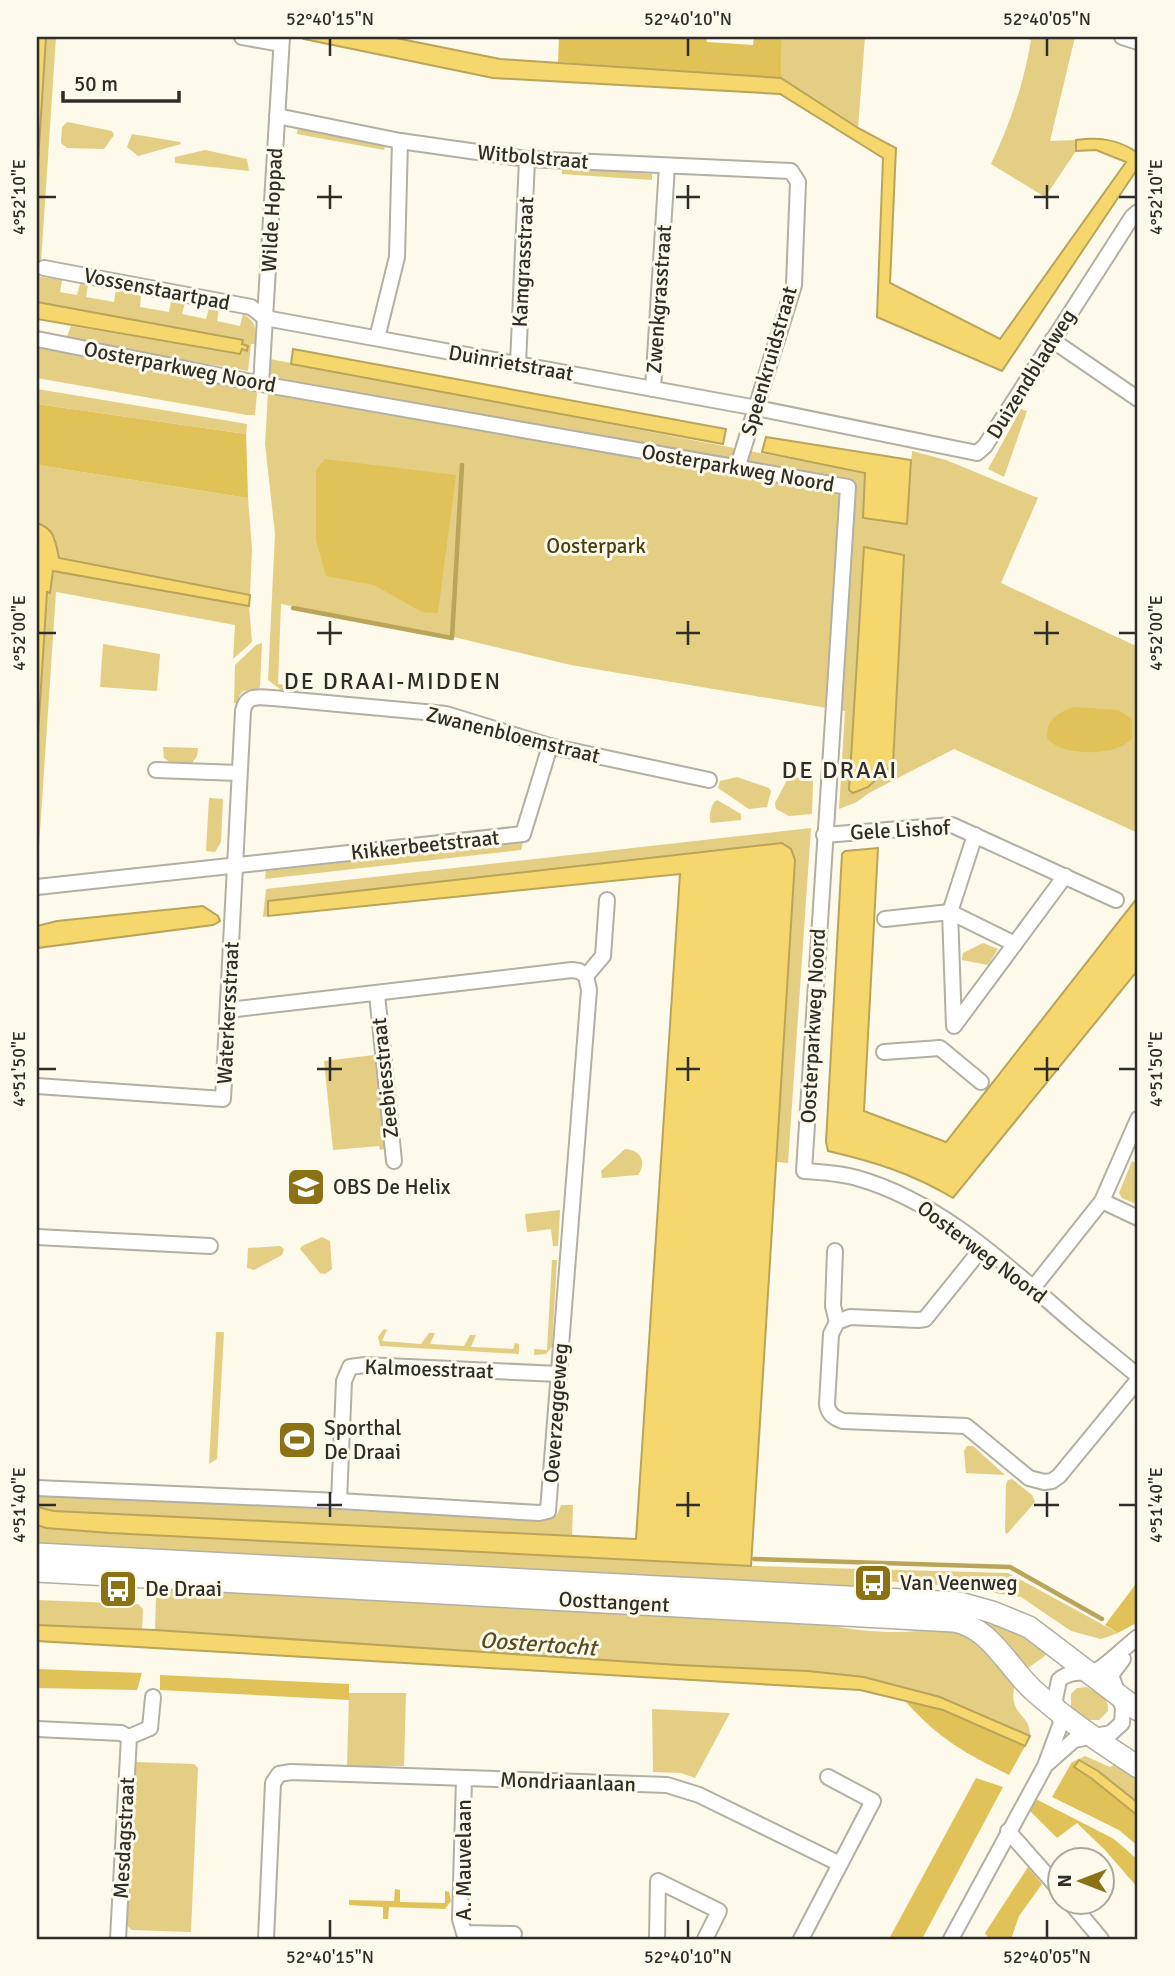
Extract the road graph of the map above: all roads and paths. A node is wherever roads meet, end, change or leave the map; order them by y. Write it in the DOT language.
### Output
graph roads {
  1 [pos="242,37"];
  2 [pos="1122,37"];
  3 [pos="281,40"];
  4 [pos="1138,42"];
  5 [pos="277,116"];
  6 [pos="400,141"];
  7 [pos="527,159"];
  8 [pos="667,166"];
  9 [pos="792,171"];
  10 [pos="1138,212"];
  11 [pos="44,268"];
  12 [pos="265,318"];
  13 [pos="377,338"];
  14 [pos="37,339"];
  15 [pos="1052,340"];
  16 [pos="518,364"];
  17 [pos="261,384"];
  18 [pos="653,389"];
  19 [pos="1138,398"];
  20 [pos="757,408"];
  21 [pos="737,469"];
  22 [pos="272,698"];
  23 [pos="550,746"];
  24 [pos="156,770"];
  25 [pos="239,773"];
  26 [pos="709,779"];
  27 [pos="824,835"];
  28 [pos="975,835"];
  29 [pos="234,866"];
  30 [pos="1065,876"];
  31 [pos="37,887"];
  32 [pos="607,900"];
  33 [pos="1116,900"];
  34 [pos="950,912"];
  35 [pos="886,919"];
  36 [pos="1015,944"];
  37 [pos="586,976"];
  38 [pos="377,994"];
  39 [pos="228,1010"];
  40 [pos="954,1026"];
  41 [pos="940,1048"];
  42 [pos="884,1052"];
  43 [pos="981,1082"];
  44 [pos="37,1086"];
  45 [pos="1138,1119"];
  46 [pos="394,1161"];
  47 [pos="804,1171"];
  48 [pos="1102,1201"];
  49 [pos="1138,1218"];
  50 [pos="37,1237"];
  51 [pos="210,1246"];
  52 [pos="983,1247"];
  53 [pos="835,1251"];
  54 [pos="1033,1288"];
  55 [pos="837,1322"];
  56 [pos="559,1374"];
  57 [pos="1138,1378"];
  58 [pos="37,1488"];
  59 [pos="339,1501"];
  60 [pos="37,1554"];
  61 [pos="37,1571"];
  62 [pos="1138,1639"];
  63 [pos="1089,1672"];
  64 [pos="1118,1693"];
  65 [pos="153,1697"];
  66 [pos="1058,1710"];
  67 [pos="1138,1710"];
  68 [pos="37,1730"];
  69 [pos="1093,1735"];
  70 [pos="129,1737"];
  71 [pos="1045,1766"];
  72 [pos="1138,1767"];
  73 [pos="828,1776"];
  74 [pos="464,1779"];
  75 [pos="1008,1831"];
  76 [pos="840,1864"];
  77 [pos="1046,1875"];
  78 [pos="1082,1916"];
  79 [pos="514,1934"];
  80 [pos="118,1939"];
  81 [pos="266,1939"];
  82 [pos="657,1939"];
  83 [pos="705,1939"];
  84 [pos="801,1939"];
  85 [pos="951,1939"];
  86 [pos="1101,1939"];
  1 -- 3 [label="street"];
  2 -- 4 [label="street"];
  3 -- 5 [label="street, Wilde Hoppad"];
  5 -- 6 [label="street, Witbolstraat"];
  5 -- 12 [label="street, Wilde Hoppad"];
  6 -- 7 [label="street, Witbolstraat"];
  6 -- 13 [label="street"];
  7 -- 8 [label="street, Witbolstraat"];
  7 -- 16 [label="street, Kamgrasstraat"];
  8 -- 9 [label="street, Witbolstraat"];
  8 -- 18 [label="street, Zwenkgrasstraat"];
  9 -- 20 [label="street, Speenkruidstraat"];
  10 -- 15 [label="street, Duizendbladweg"];
  11 -- 12 [label="street, Vossenstaartpad"];
  12 -- 13 [label="street, Duinrietstraat"];
  12 -- 17 [label="street, Wilde Hoppad"];
  13 -- 16 [label="street, Duinrietstraat"];
  14 -- 17 [label="street, Oosterparkweg Noord"];
  15 -- 19 [label="street"];
  15 -- 20 [label="street, Duizendbladweg"];
  16 -- 18 [label="street, Duinrietstraat"];
  17 -- 21 [label="street, Oosterparkweg Noord"];
  18 -- 20 [label="street, Duinrietstraat"];
  20 -- 21 [label="street, Speenkruidstraat"];
  21 -- 27 [label="street, Oosterparkweg Noord"];
  22 -- 23 [label="street, Zwanenbloemstraat"];
  22 -- 25 [label="street, Waterkersstraat"];
  23 -- 26 [label="street, Zwanenbloemstraat"];
  23 -- 29 [label="street, Kikkerbeetstraat"];
  24 -- 25 [label="street"];
  25 -- 29 [label="street, Waterkersstraat"];
  27 -- 28 [label="street, Gele Lishof"];
  27 -- 47 [label="street, Oosterparkweg Noord"];
  28 -- 30 [label="street, Gele Lishof"];
  28 -- 34 [label="street, Gele Lishof"];
  29 -- 31 [label="street"];
  29 -- 39 [label="street, Waterkersstraat"];
  30 -- 33 [label="street, Gele Lishof"];
  30 -- 36 [label="street"];
  32 -- 37 [label="street"];
  34 -- 35 [label="street"];
  34 -- 36 [label="street"];
  34 -- 40 [label="street, Gele Lishof"];
  36 -- 40 [label="street"];
  37 -- 38 [label="street"];
  37 -- 56 [label="street, Oeverzeggeweg"];
  38 -- 39 [label="street"];
  38 -- 46 [label="street, Zeebiesstraat"];
  39 -- 44 [label="street, Waterkersstraat"];
  40 -- 41 [label="street"];
  41 -- 42 [label="street"];
  41 -- 43 [label="street"];
  45 -- 48 [label="street"];
  47 -- 52 [label="street, Oosterweg Noord"];
  48 -- 49 [label="street"];
  48 -- 54 [label="street"];
  50 -- 51 [label="street"];
  52 -- 54 [label="street, Oosterweg Noord"];
  52 -- 55 [label="street"];
  53 -- 55 [label="street"];
  54 -- 57 [label="street, Oosterweg Noord"];
  55 -- 57 [label="street"];
  56 -- 59 [label="street, Kalmoesstraat"];
  56 -- 59 [label="street, Oeverzeggeweg"];
  58 -- 59 [label="street, Oeverzeggeweg"];
  60 -- 63 [label="main road, Oosttangent"];
  61 -- 66 [label="main road, Oosttangent"];
  62 -- 63 [label="street"];
  62 -- 64 [label="street"];
  63 -- 64 [label="main road, Oosttangent"];
  63 -- 66 [label="street"];
  64 -- 67 [label="main road, Oosttangent"];
  64 -- 69 [label="street"];
  65 -- 70 [label="street"];
  66 -- 69 [label="main road, Oosttangent"];
  66 -- 71 [label="street"];
  68 -- 70 [label="street"];
  69 -- 71 [label="street"];
  69 -- 72 [label="main road, Oosttangent"];
  70 -- 80 [label="street, Mesdagstraat"];
  71 -- 75 [label="street"];
  73 -- 76 [label="street"];
  74 -- 76 [label="street, Mondriaanlaan"];
  74 -- 79 [label="street, A. Mauvelaan"];
  74 -- 81 [label="street, Mondriaanlaan"];
  75 -- 77 [label="street"];
  75 -- 85 [label="street"];
  76 -- 84 [label="street"];
  78 -- 86 [label="street"];
  82 -- 83 [label="street"];
}
